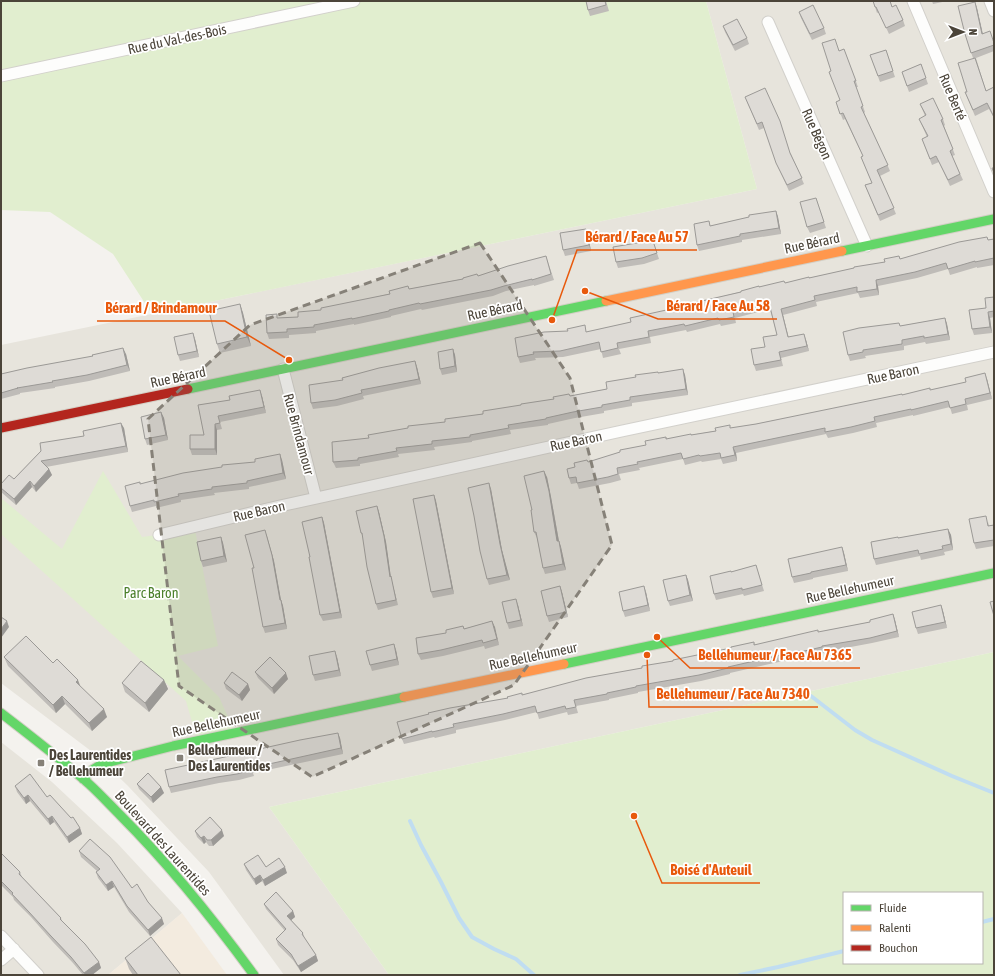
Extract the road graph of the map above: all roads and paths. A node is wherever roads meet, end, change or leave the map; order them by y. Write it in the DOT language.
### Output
graph roads {
  1 [pos="354,1"];
  2 [pos="912,1"];
  3 [pos="990,1"];
  4 [pos="994,11"];
  5 [pos="768,22"];
  6 [pos="1,76"];
  7 [pos="994,192"];
  8 [pos="994,219"];
  9 [pos="867,246"];
  10 [pos="994,352"];
  11 [pos="283,369"];
  12 [pos="1,428"];
  13 [pos="316,498"];
  14 [pos="159,535"];
  15 [pos="994,573"];
  16 [pos="1,713"];
  17 [pos="84,779"];
  18 [pos="1,936"];
  19 [pos="14,949"];
  20 [pos="1,960"];
  21 [pos="38,975"];
  22 [pos="254,975"];
  1 -- 6 [label="street, Rue du Val-des-Bois"];
  2 -- 7 [label="street, Rue Berté"];
  3 -- 4 [label="street"];
  5 -- 9 [label="street, Rue Bégon"];
  8 -- 9 [label="street, Rue Bérard"];
  9 -- 11 [label="street, Rue Bérard"];
  10 -- 13 [label="street, Rue Baron"];
  11 -- 12 [label="street, Rue Bérard"];
  11 -- 13 [label="street, Rue Brindamour"];
  13 -- 14 [label="street, Rue Baron"];
  15 -- 17 [label="street, Rue Bellehumeur"];
  16 -- 17 [label="street, Boulevard des Laurentides"];
  17 -- 22 [label="street, Boulevard des Laurentides"];
  18 -- 19 [label="street"];
  19 -- 20 [label="street"];
  19 -- 21 [label="street"];
}
